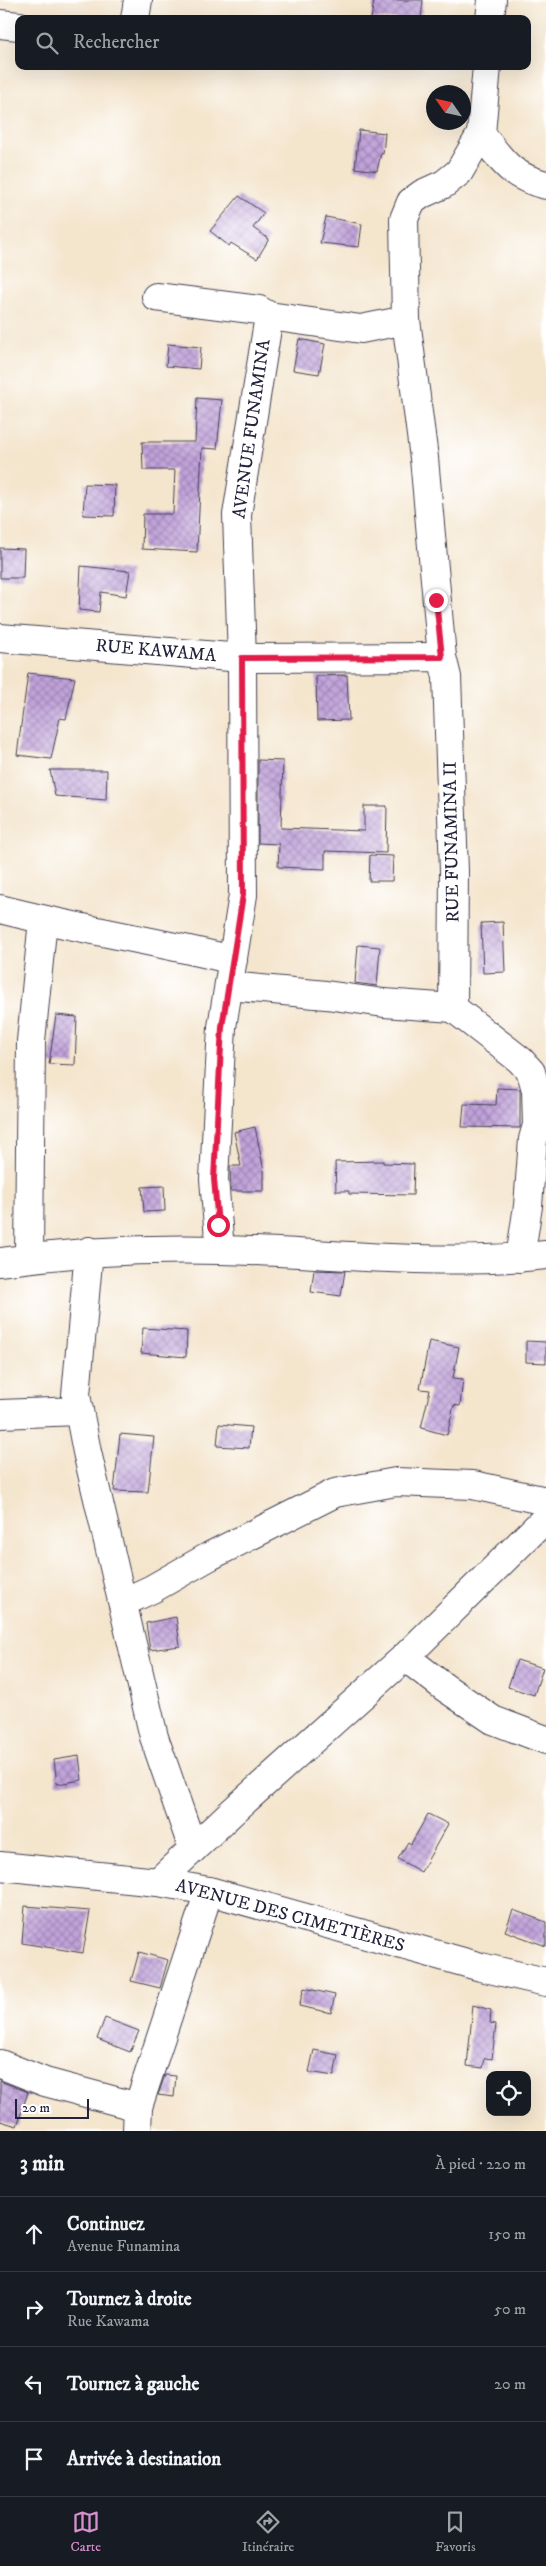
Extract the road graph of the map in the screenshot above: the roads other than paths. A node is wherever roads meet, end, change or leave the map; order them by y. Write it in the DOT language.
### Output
graph roads {
  1 [pos="138,0"];
  2 [pos="492,0"];
  3 [pos="136,15"];
  4 [pos="490,15"];
  5 [pos="0,24"];
  6 [pos="15,26"];
  7 [pos="487,70"];
  8 [pos="481,134"];
  9 [pos="546,185"];
  10 [pos="156,297"];
  11 [pos="270,316"];
  12 [pos="406,320"];
  13 [pos="0,638"];
  14 [pos="242,658"];
  15 [pos="445,667"];
  16 [pos="0,909"];
  17 [pos="43,920"];
  18 [pos="231,973"];
  19 [pos="453,1008"];
  20 [pos="220,1250"];
  21 [pos="89,1251"];
  22 [pos="533,1256"];
  23 [pos="29,1258"];
  24 [pos="0,1262"];
  25 [pos="80,1411"];
  26 [pos="0,1414"];
  27 [pos="546,1500"];
  28 [pos="546,1518"];
  29 [pos="124,1602"];
  30 [pos="405,1657"];
  31 [pos="546,1740"];
  32 [pos="193,1848"];
  33 [pos="0,1866"];
  34 [pos="158,1882"];
  35 [pos="209,1891"];
  36 [pos="546,1982"];
  37 [pos="0,2064"];
  38 [pos="138,2119"];
  1 -- 3 [label="street"];
  2 -- 4 [label="street"];
  5 -- 6 [label="street"];
  7 -- 8 [label="street"];
  8 -- 9 [label="street"];
  8 -- 12 [label="street, RUE FUNAMINA II"];
  10 -- 11 [label="street"];
  11 -- 12 [label="street, AVENUE FUNAMINA"];
  11 -- 14 [label="street, AVENUE FUNAMINA"];
  12 -- 15 [label="street, RUE FUNAMINA II"];
  13 -- 14 [label="street, RUE KAWAMA"];
  14 -- 15 [label="street, RUE KAWAMA"];
  14 -- 18 [label="street, AVENUE FUNAMINA"];
  15 -- 19 [label="street, RUE FUNAMINA II"];
  16 -- 17 [label="street"];
  17 -- 18 [label="street"];
  17 -- 23 [label="street"];
  18 -- 19 [label="street"];
  18 -- 20 [label="street, AVENUE FUNAMINA"];
  19 -- 22 [label="street"];
  20 -- 21 [label="street"];
  20 -- 22 [label="street"];
  21 -- 23 [label="street"];
  21 -- 25 [label="street"];
  23 -- 24 [label="street"];
  25 -- 26 [label="street"];
  25 -- 29 [label="street"];
  27 -- 29 [label="street"];
  28 -- 30 [label="street"];
  29 -- 32 [label="street"];
  30 -- 31 [label="street"];
  30 -- 32 [label="street"];
  32 -- 34 [label="street"];
  33 -- 34 [label="street, AVENUE DES CIMETIÈRES"];
  34 -- 35 [label="street, AVENUE DES CIMETIÈRES"];
  35 -- 36 [label="street, AVENUE DES CIMETIÈRES"];
  35 -- 38 [label="street"];
  37 -- 38 [label="street"];
}
